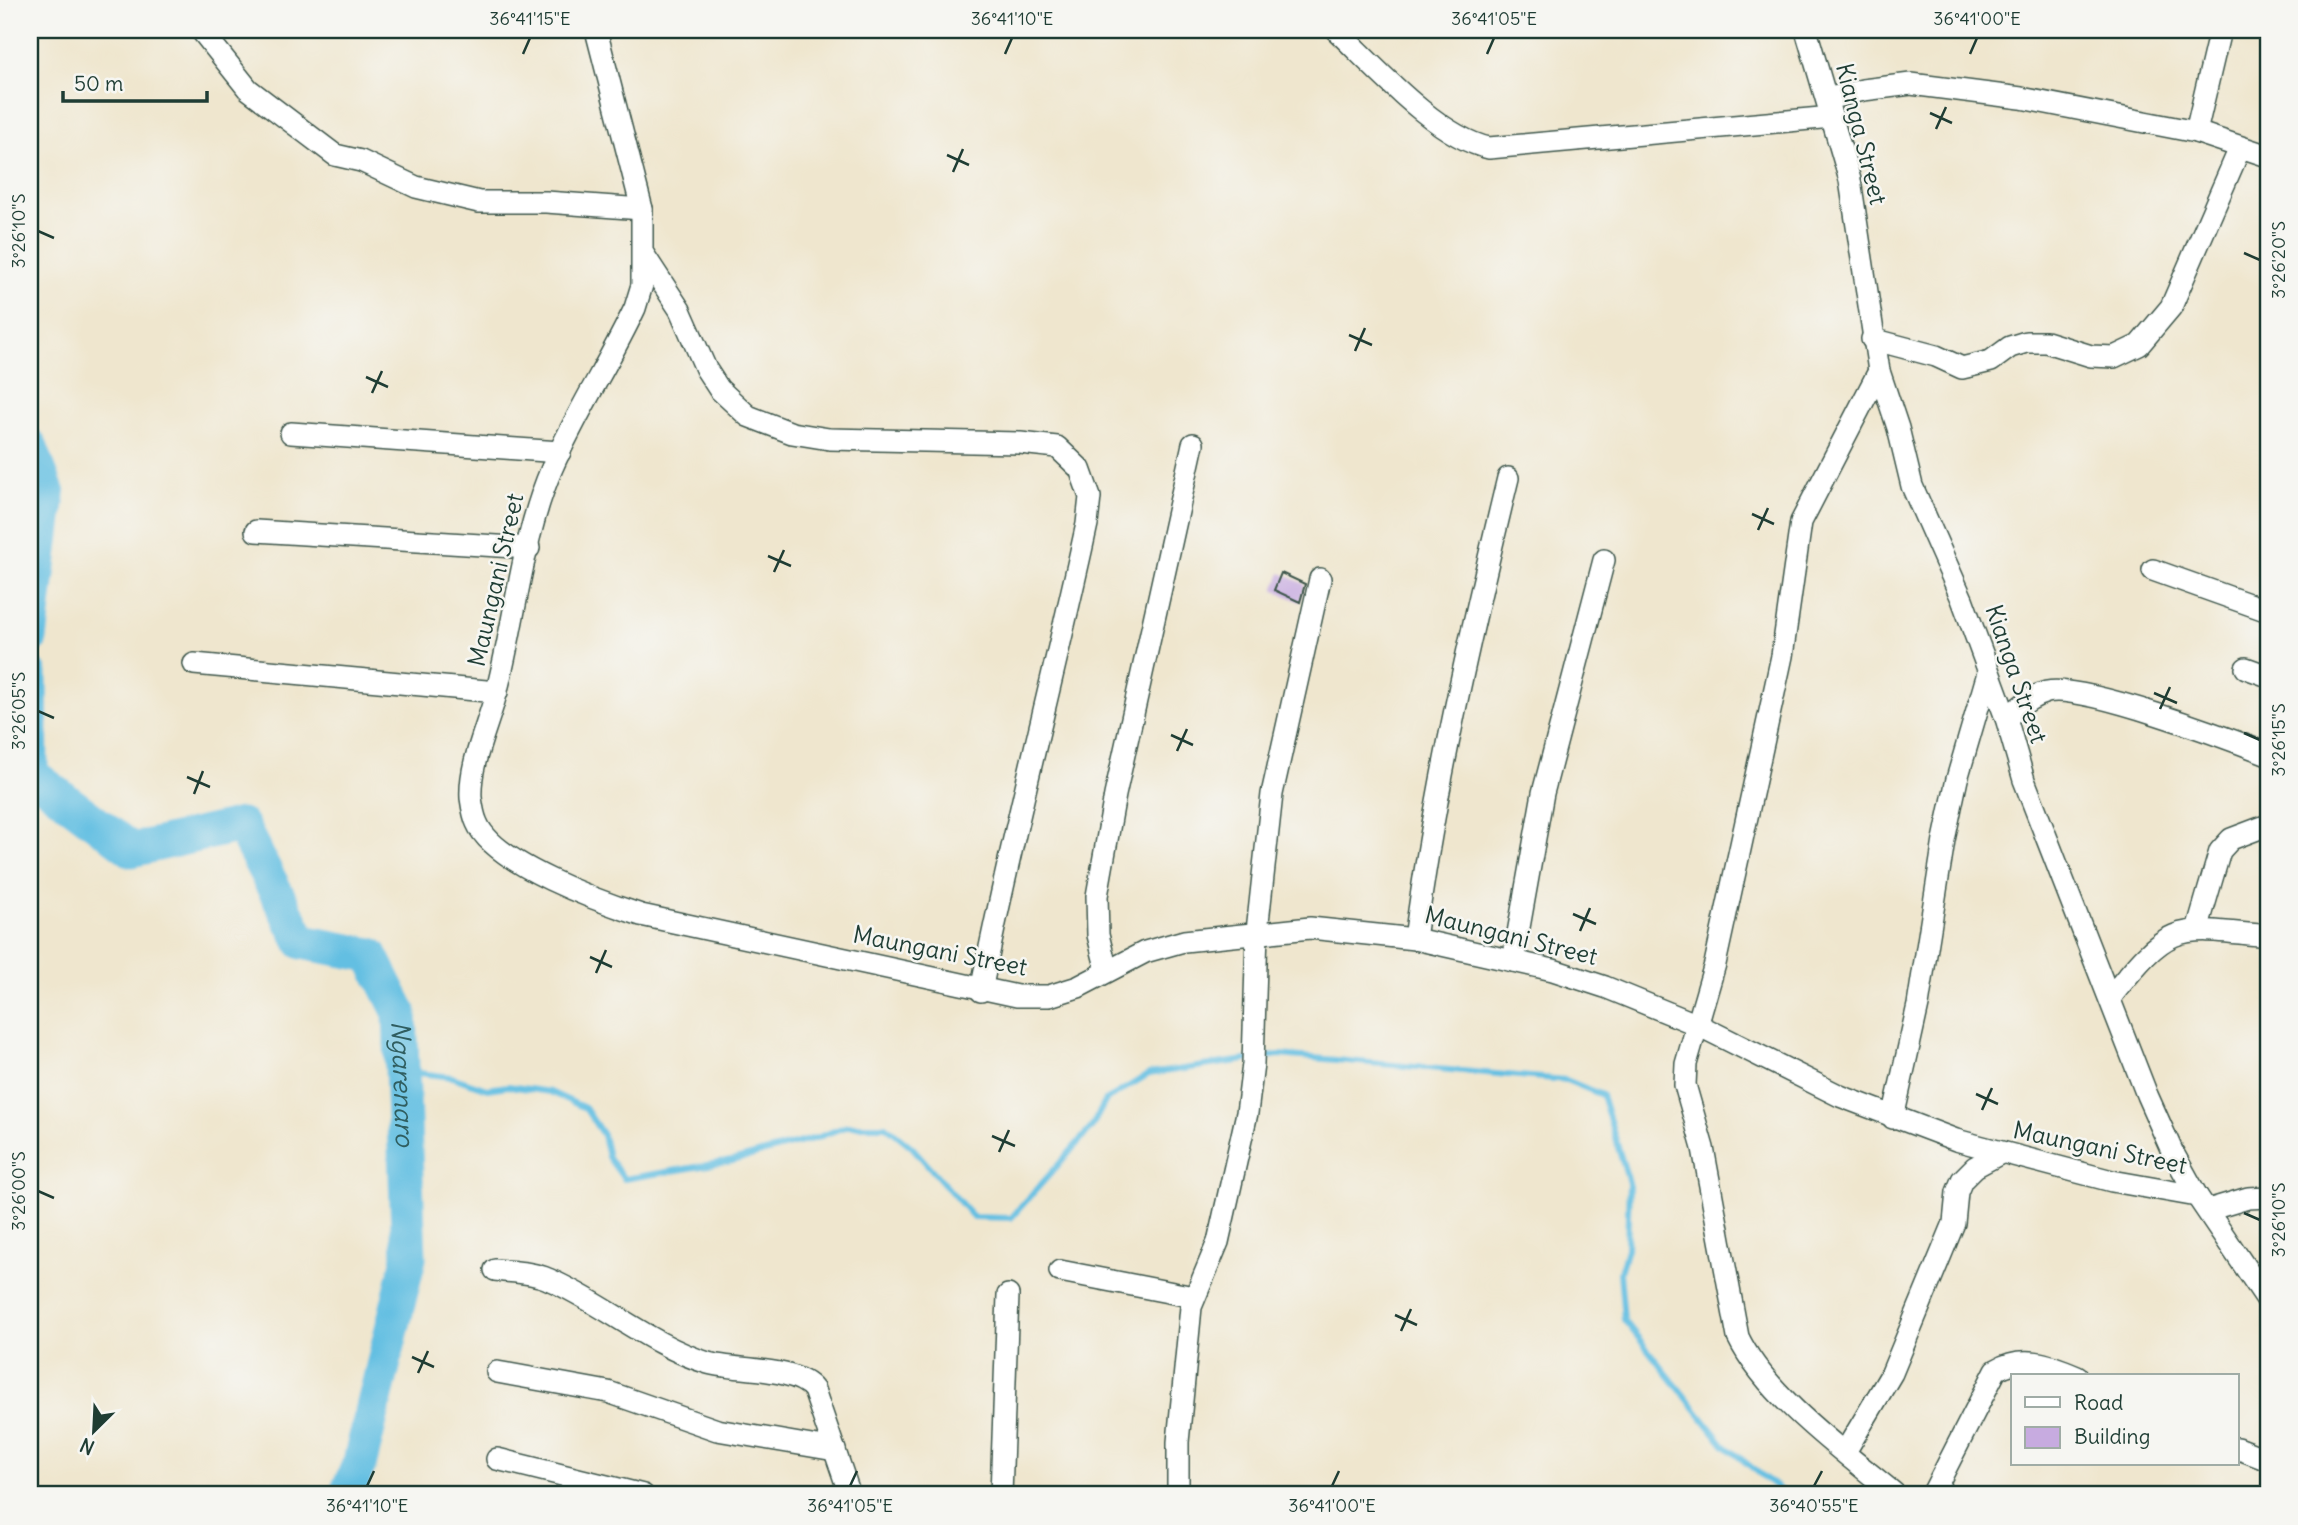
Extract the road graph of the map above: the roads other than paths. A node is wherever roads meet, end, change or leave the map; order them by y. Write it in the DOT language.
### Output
graph roads {
  1 [pos="201,30"];
  2 [pos="596,30"];
  3 [pos="1336,30"];
  4 [pos="1806,30"];
  5 [pos="2220,30"];
  6 [pos="1830,108"];
  7 [pos="2196,132"];
  8 [pos="2240,148"];
  9 [pos="2268,156"];
  10 [pos="642,209"];
  11 [pos="643,255"];
  12 [pos="1872,338"];
  13 [pos="1879,371"];
  14 [pos="291,433"];
  15 [pos="1193,444"];
  16 [pos="560,452"];
  17 [pos="1508,478"];
  18 [pos="256,531"];
  19 [pos="529,548"];
  20 [pos="1604,560"];
  21 [pos="2153,570"];
  22 [pos="1320,579"];
  23 [pos="2268,611"];
  24 [pos="194,664"];
  25 [pos="2246,668"];
  26 [pos="1988,673"];
  27 [pos="2268,676"];
  28 [pos="497,692"];
  29 [pos="2006,718"];
  30 [pos="2268,754"];
  31 [pos="2268,825"];
  32 [pos="2197,930"];
  33 [pos="1257,931"];
  34 [pos="2268,936"];
  35 [pos="1415,939"];
  36 [pos="1513,961"];
  37 [pos="1107,971"];
  38 [pos="981,991"];
  39 [pos="2110,998"];
  40 [pos="1698,1025"];
  41 [pos="1893,1118"];
  42 [pos="2001,1153"];
  43 [pos="2268,1196"];
  44 [pos="2202,1203"];
  45 [pos="495,1270"];
  46 [pos="1060,1271"];
  47 [pos="1009,1296"];
  48 [pos="1194,1297"];
  49 [pos="2268,1301"];
  50 [pos="497,1372"];
  51 [pos="2071,1374"];
  52 [pos="2238,1448"];
  53 [pos="835,1450"];
  54 [pos="1845,1452"];
  55 [pos="497,1459"];
  56 [pos="2268,1460"];
  57 [pos="643,1495"];
  58 [pos="850,1495"];
  59 [pos="1001,1495"];
  60 [pos="1178,1495"];
  61 [pos="1896,1495"];
  62 [pos="1932,1495"];
  1 -- 10 [label="street"];
  2 -- 10 [label="street, Maungani Street"];
  3 -- 6 [label="street"];
  4 -- 6 [label="street, Kianga Street"];
  5 -- 7 [label="street"];
  6 -- 7 [label="street"];
  6 -- 12 [label="street, Kianga Street"];
  7 -- 8 [label="street"];
  8 -- 9 [label="street"];
  8 -- 12 [label="street"];
  10 -- 11 [label="street, Maungani Street"];
  11 -- 16 [label="street, Maungani Street"];
  11 -- 38 [label="street"];
  12 -- 13 [label="street, Kianga Street"];
  13 -- 26 [label="street, Kianga Street"];
  13 -- 40 [label="street"];
  14 -- 16 [label="street"];
  15 -- 37 [label="street"];
  16 -- 19 [label="street, Maungani Street"];
  17 -- 35 [label="street"];
  18 -- 19 [label="street"];
  19 -- 28 [label="street, Maungani Street"];
  20 -- 36 [label="street"];
  21 -- 23 [label="street"];
  22 -- 33 [label="street"];
  24 -- 28 [label="street"];
  25 -- 27 [label="street"];
  26 -- 29 [label="street, Kianga Street"];
  26 -- 41 [label="street"];
  28 -- 38 [label="street, Maungani Street"];
  29 -- 30 [label="street"];
  29 -- 39 [label="street, Kianga Street"];
  31 -- 32 [label="street"];
  32 -- 34 [label="street"];
  32 -- 39 [label="street"];
  33 -- 35 [label="street, Maungani Street"];
  33 -- 37 [label="street, Maungani Street"];
  33 -- 48 [label="street"];
  35 -- 36 [label="street, Maungani Street"];
  36 -- 40 [label="street, Maungani Street"];
  37 -- 38 [label="street, Maungani Street"];
  39 -- 44 [label="street, Kianga Street"];
  40 -- 41 [label="street, Maungani Street"];
  40 -- 54 [label="street"];
  41 -- 42 [label="street, Maungani Street"];
  42 -- 44 [label="street, Maungani Street"];
  42 -- 54 [label="street"];
  43 -- 44 [label="street"];
  44 -- 49 [label="street, Kianga Street"];
  45 -- 53 [label="street"];
  46 -- 48 [label="street"];
  47 -- 59 [label="street"];
  48 -- 60 [label="street"];
  50 -- 53 [label="street"];
  51 -- 62 [label="street"];
  52 -- 56 [label="street"];
  53 -- 58 [label="street"];
  54 -- 61 [label="street"];
  55 -- 57 [label="street"];
}
